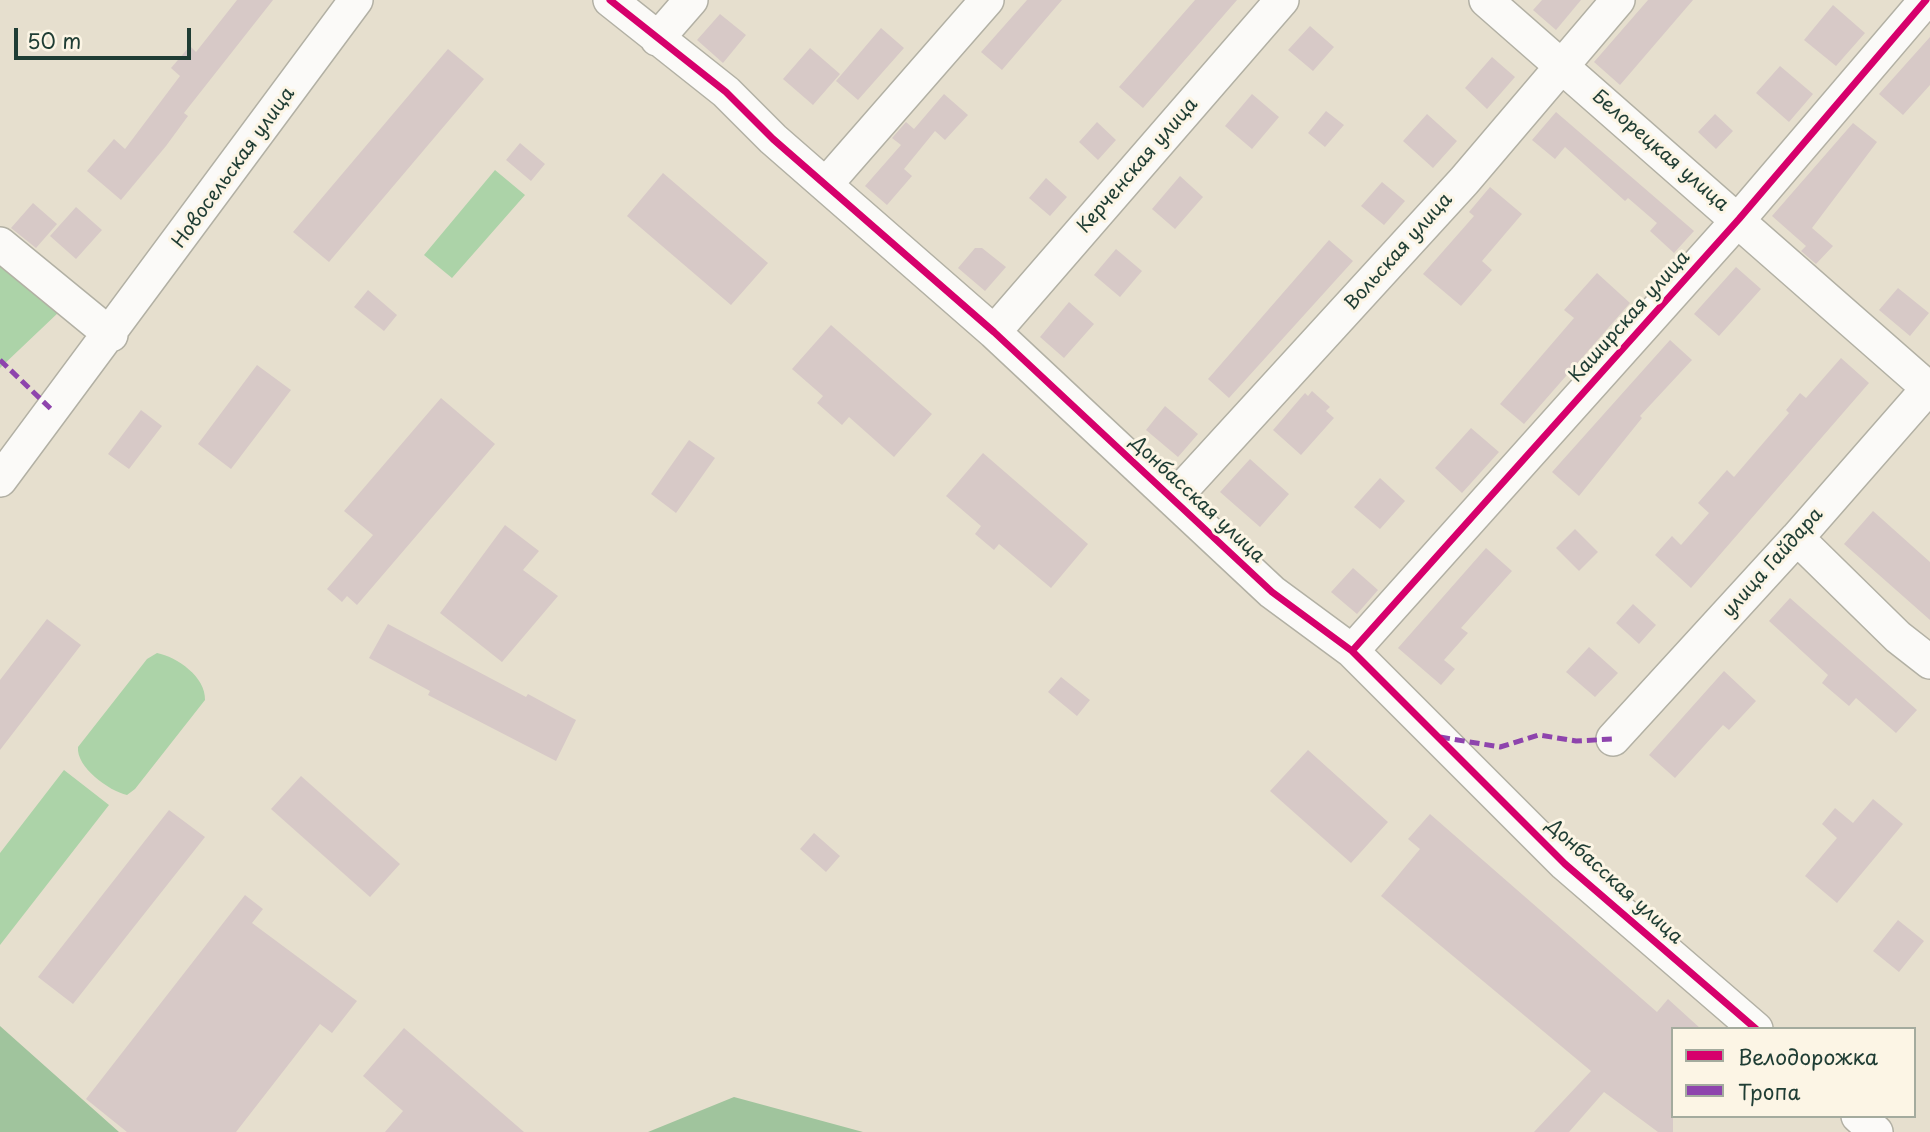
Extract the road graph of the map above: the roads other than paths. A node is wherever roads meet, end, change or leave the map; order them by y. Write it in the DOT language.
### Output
graph roads {
  1 [pos="356,0"];
  2 [pos="610,0"];
  3 [pos="691,0"];
  4 [pos="987,0"];
  5 [pos="1282,0"];
  6 [pos="1486,0"];
  7 [pos="1618,0"];
  8 [pos="1926,0"];
  9 [pos="657,39"];
  10 [pos="1561,65"];
  11 [pos="827,183"];
  12 [pos="1739,219"];
  13 [pos="0,244"];
  14 [pos="994,332"];
  15 [pos="110,335"];
  16 [pos="1929,387"];
  17 [pos="0,480"];
  18 [pos="1174,498"];
  19 [pos="1797,538"];
  20 [pos="1352,650"];
  21 [pos="1930,662"];
  22 [pos="1613,739"];
  23 [pos="1754,1027"];
  24 [pos="1860,1118"];
  25 [pos="1876,1132"];
  1 -- 15 [label="street, Новосельская улица"];
  2 -- 9 [label="street, Донбасская улица"];
  3 -- 9 [label="street"];
  4 -- 11 [label="street"];
  5 -- 14 [label="street, Керченская улица"];
  6 -- 10 [label="street, Белорецкая улица"];
  7 -- 10 [label="street, Вольская улица"];
  8 -- 12 [label="street, Каширская улица"];
  9 -- 11 [label="street, Донбасская улица"];
  10 -- 12 [label="street, Белорецкая улица"];
  10 -- 18 [label="street, Вольская улица"];
  11 -- 14 [label="street, Донбасская улица"];
  12 -- 16 [label="street, Белорецкая улица"];
  12 -- 20 [label="street, Каширская улица"];
  13 -- 15 [label="street"];
  14 -- 18 [label="street, Донбасская улица"];
  15 -- 17 [label="street, Новосельская улица"];
  16 -- 19 [label="street, улица Гайдара"];
  18 -- 20 [label="street, Донбасская улица"];
  19 -- 21 [label="street"];
  19 -- 22 [label="street, улица Гайдара"];
  20 -- 23 [label="street, Донбасская улица"];
  24 -- 25 [label="street"];
}
